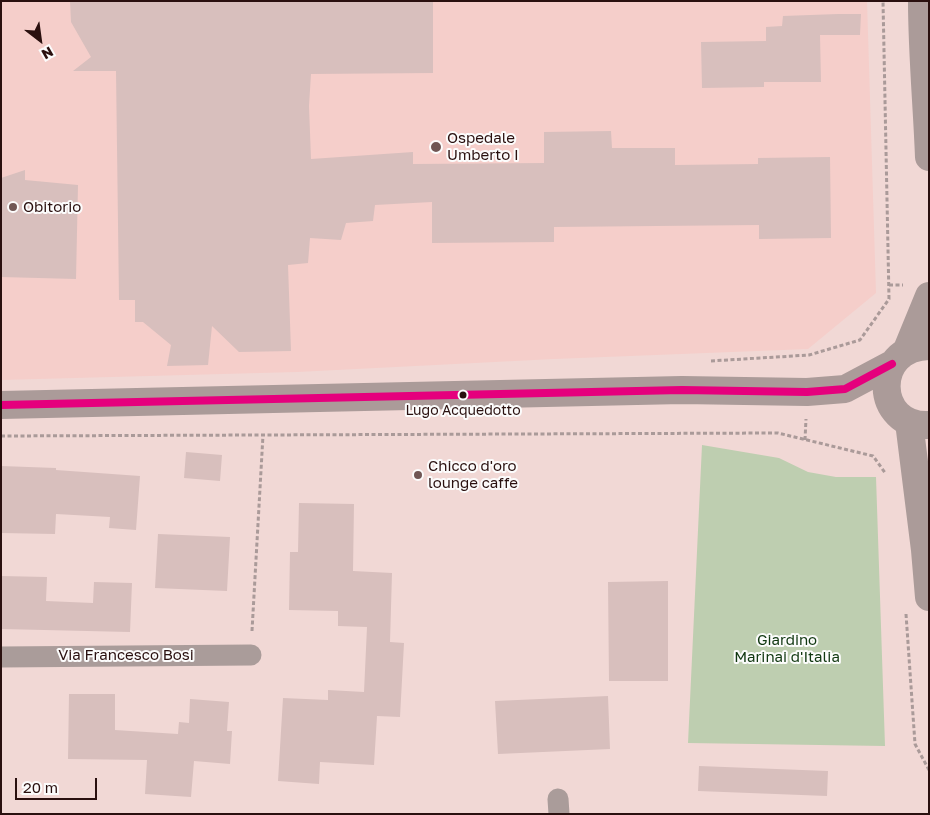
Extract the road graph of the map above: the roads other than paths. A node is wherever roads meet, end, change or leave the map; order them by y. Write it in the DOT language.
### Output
graph roads {
  1 [pos="922,1"];
  2 [pos="927,59"];
  3 [pos="929,157"];
  4 [pos="929,296"];
  5 [pos="909,354"];
  6 [pos="845,389"];
  7 [pos="1,405"];
  8 [pos="910,418"];
  9 [pos="917,602"];
  10 [pos="251,655"];
  11 [pos="1,657"];
  1 -- 2 [label="street"];
  2 -- 3 [label="street"];
  4 -- 5 [label="street"];
  5 -- 6 [label="street"];
  5 -- 8 [label="street"];
  6 -- 7 [label="street"];
  6 -- 8 [label="street"];
  8 -- 9 [label="street"];
  10 -- 11 [label="street, Via Francesco Bosi"];
}
